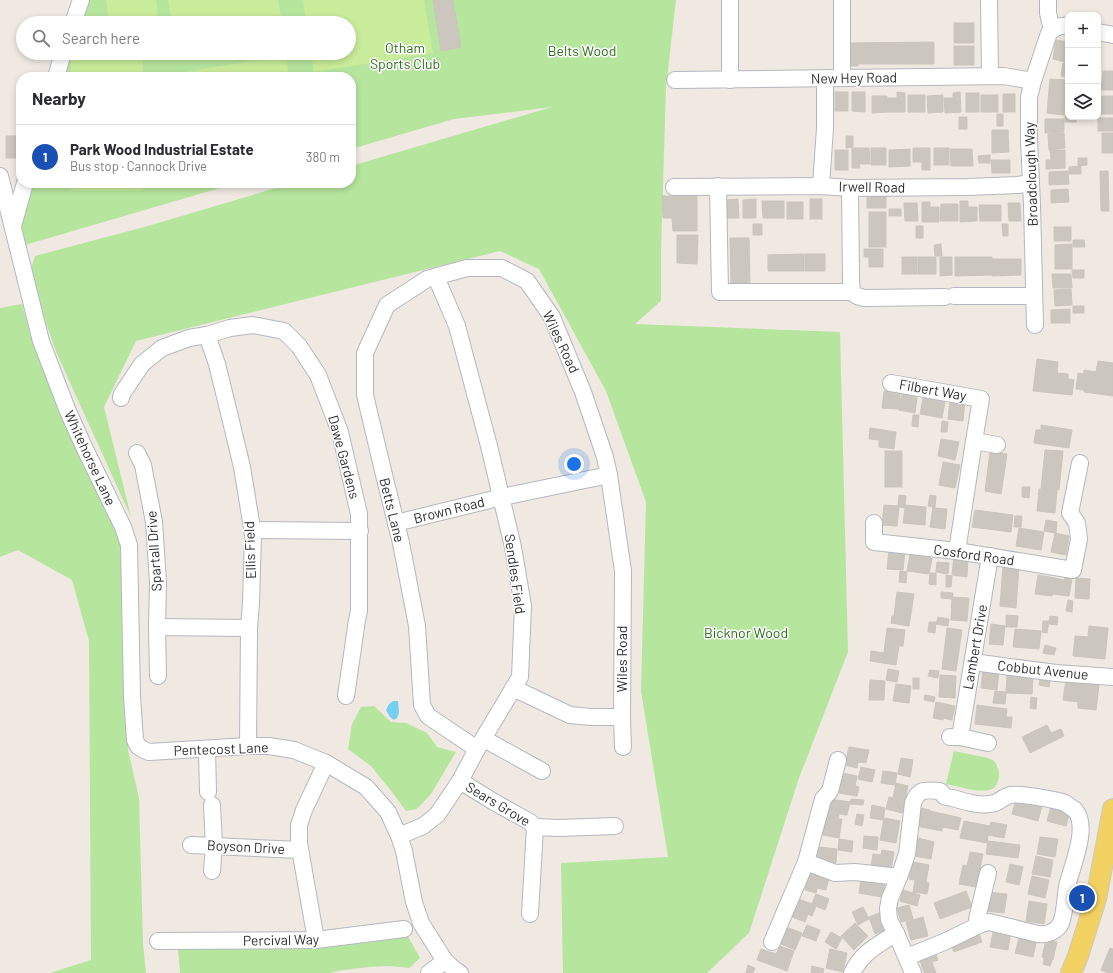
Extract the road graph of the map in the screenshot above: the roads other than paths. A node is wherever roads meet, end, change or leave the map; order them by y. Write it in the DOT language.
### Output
graph roads {
  1 [pos="81,0"];
  2 [pos="730,0"];
  3 [pos="842,0"];
  4 [pos="989,0"];
  5 [pos="1048,0"];
  6 [pos="75,16"];
  7 [pos="1058,28"];
  8 [pos="1101,33"];
  9 [pos="1113,35"];
  10 [pos="61,60"];
  11 [pos="57,72"];
  12 [pos="990,76"];
  13 [pos="842,78"];
  14 [pos="825,79"];
  15 [pos="675,80"];
  16 [pos="730,80"];
  17 [pos="1033,81"];
  18 [pos="0,176"];
  19 [pos="1030,183"];
  20 [pos="718,186"];
  21 [pos="821,186"];
  22 [pos="674,187"];
  23 [pos="24,188"];
  24 [pos="850,188"];
  25 [pos="13,226"];
  26 [pos="436,277"];
  27 [pos="852,292"];
  28 [pos="1034,296"];
  29 [pos="1035,325"];
  30 [pos="208,335"];
  31 [pos="891,383"];
  32 [pos="121,398"];
  33 [pos="974,442"];
  34 [pos="997,445"];
  35 [pos="137,453"];
  36 [pos="1080,463"];
  37 [pos="609,475"];
  38 [pos="502,497"];
  39 [pos="396,523"];
  40 [pos="874,523"];
  41 [pos="252,530"];
  42 [pos="360,531"];
  43 [pos="957,551"];
  44 [pos="990,556"];
  45 [pos="157,627"];
  46 [pos="249,628"];
  47 [pos="973,662"];
  48 [pos="158,676"];
  49 [pos="1113,677"];
  50 [pos="513,688"];
  51 [pos="346,696"];
  52 [pos="622,717"];
  53 [pos="988,743"];
  54 [pos="481,744"];
  55 [pos="138,746"];
  56 [pos="248,746"];
  57 [pos="623,747"];
  58 [pos="206,748"];
  59 [pos="838,760"];
  60 [pos="326,763"];
  61 [pos="542,771"];
  62 [pos="460,781"];
  63 [pos="1113,809"];
  64 [pos="615,826"];
  65 [pos="535,827"];
  66 [pos="399,836"];
  67 [pos="191,845"];
  68 [pos="214,846"];
  69 [pos="300,850"];
  70 [pos="806,862"];
  71 [pos="212,871"];
  72 [pos="988,873"];
  73 [pos="899,877"];
  74 [pos="530,914"];
  75 [pos="982,924"];
  76 [pos="404,928"];
  77 [pos="896,933"];
  78 [pos="316,940"];
  79 [pos="158,941"];
  80 [pos="772,942"];
  81 [pos="907,957"];
  82 [pos="444,961"];
  83 [pos="429,973"];
  84 [pos="460,973"];
  85 [pos="852,973"];
  86 [pos="913,973"];
  87 [pos="1071,973"];
  1 -- 6 [label="street"];
  2 -- 16 [label="street"];
  3 -- 13 [label="street"];
  4 -- 12 [label="street"];
  5 -- 7 [label="street"];
  7 -- 17 [label="street, Broadclough Way"];
  8 -- 9 [label="street"];
  10 -- 11 [label="street"];
  12 -- 13 [label="street, New Hey Road"];
  12 -- 17 [label="street, New Hey Road"];
  13 -- 14 [label="street, New Hey Road"];
  14 -- 16 [label="street, New Hey Road"];
  14 -- 21 [label="street, Irwell Road"];
  15 -- 16 [label="street, New Hey Road"];
  17 -- 19 [label="street, Broadclough Way"];
  18 -- 25 [label="street, Whitehorse Lane"];
  19 -- 24 [label="street, Irwell Road"];
  19 -- 28 [label="street, Broadclough Way"];
  20 -- 21 [label="street"];
  20 -- 22 [label="street"];
  20 -- 27 [label="street"];
  21 -- 24 [label="street, Irwell Road"];
  23 -- 25 [label="street"];
  24 -- 27 [label="street"];
  25 -- 55 [label="street, Whitehorse Lane"];
  26 -- 37 [label="street, Wiles Road"];
  26 -- 38 [label="street, Sendles Field"];
  26 -- 39 [label="street, Betts Lane"];
  27 -- 28 [label="street"];
  28 -- 29 [label="street, Broadclough Way"];
  30 -- 32 [label="street, Dawe Gardens"];
  30 -- 41 [label="street, Ellis Field"];
  30 -- 42 [label="street, Dawe Gardens"];
  31 -- 33 [label="street, Filbert Way"];
  33 -- 34 [label="street"];
  33 -- 43 [label="street, Filbert Way"];
  35 -- 45 [label="street, Spartall Drive"];
  36 -- 44 [label="street, Cosford Road"];
  37 -- 38 [label="street"];
  37 -- 52 [label="street, Wiles Road"];
  38 -- 39 [label="street, Brown Road"];
  38 -- 50 [label="street, Sendles Field"];
  39 -- 54 [label="street, Betts Lane"];
  40 -- 43 [label="street, Cosford Road"];
  41 -- 42 [label="street"];
  41 -- 46 [label="street, Ellis Field"];
  42 -- 51 [label="street, Dawe Gardens"];
  43 -- 44 [label="street, Cosford Road"];
  44 -- 47 [label="street, Lambert Drive"];
  45 -- 46 [label="street"];
  45 -- 48 [label="street, Spartall Drive"];
  46 -- 56 [label="street, Ellis Field"];
  47 -- 49 [label="street, Cobbut Avenue"];
  47 -- 53 [label="street, Lambert Drive"];
  50 -- 52 [label="street"];
  50 -- 54 [label="street, Sendles Field"];
  52 -- 57 [label="street, Wiles Road"];
  54 -- 61 [label="street, Betts Lane"];
  54 -- 62 [label="street, Sendles Field"];
  55 -- 58 [label="street, Pentecost Lane"];
  56 -- 58 [label="street, Pentecost Lane"];
  56 -- 60 [label="street, Pentecost Lane"];
  58 -- 68 [label="street"];
  59 -- 70 [label="street"];
  60 -- 66 [label="street, Pentecost Lane"];
  60 -- 69 [label="street"];
  62 -- 65 [label="street, Sears Grove"];
  62 -- 66 [label="street, Sendles Field"];
  63 -- 87 [label="main road"];
  64 -- 65 [label="street, Sears Grove"];
  65 -- 74 [label="street, Sears Grove"];
  66 -- 82 [label="street, Pentecost Lane"];
  67 -- 68 [label="street, Boyson Drive"];
  68 -- 69 [label="street, Boyson Drive"];
  68 -- 71 [label="street"];
  69 -- 78 [label="street"];
  70 -- 73 [label="street"];
  70 -- 80 [label="street"];
  72 -- 75 [label="street"];
  73 -- 75 [label="street"];
  73 -- 77 [label="street"];
  75 -- 81 [label="street"];
  76 -- 78 [label="street, Percival Way"];
  77 -- 81 [label="street"];
  77 -- 85 [label="street"];
  78 -- 79 [label="street, Percival Way"];
  81 -- 86 [label="street"];
  82 -- 83 [label="street"];
  82 -- 84 [label="street"];
}
